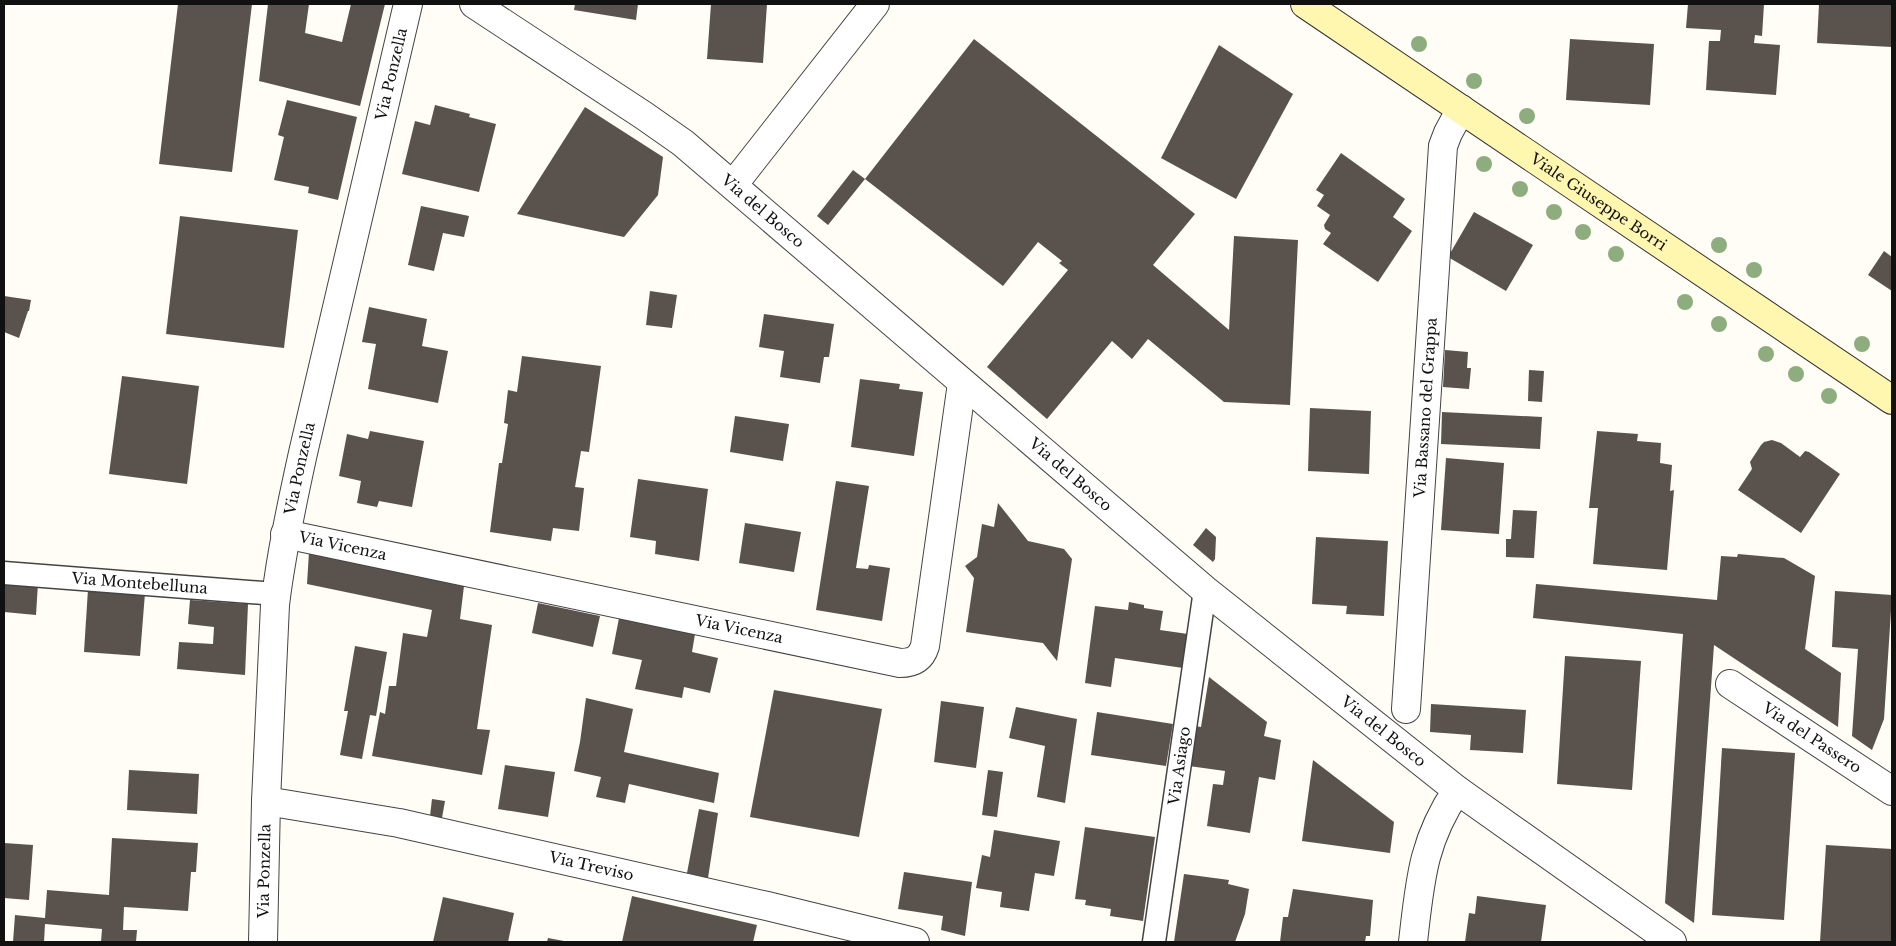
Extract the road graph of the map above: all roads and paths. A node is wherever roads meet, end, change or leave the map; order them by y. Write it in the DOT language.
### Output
graph roads {
  1 [pos="408,4"];
  2 [pos="474,4"];
  3 [pos="875,4"];
  4 [pos="1305,4"];
  5 [pos="1461,109"];
  6 [pos="733,185"];
  7 [pos="962,383"];
  8 [pos="1892,400"];
  9 [pos="285,534"];
  10 [pos="4,573"];
  11 [pos="1205,590"];
  12 [pos="276,594"];
  13 [pos="1730,684"];
  14 [pos="1406,708"];
  15 [pos="1458,790"];
  16 [pos="1892,791"];
  17 [pos="266,801"];
  18 [pos="263,942"];
  19 [pos="915,942"];
  20 [pos="1154,942"];
  21 [pos="1413,942"];
  22 [pos="1672,942"];
  1 -- 9 [label="street, Via Ponzella"];
  2 -- 6 [label="street, Via del Bosco"];
  3 -- 6 [label="street"];
  4 -- 5 [label="main road, Viale Giuseppe Borri"];
  5 -- 8 [label="main road, Viale Giuseppe Borri"];
  5 -- 14 [label="street, Via Bassano del Grappa"];
  6 -- 7 [label="street, Via del Bosco"];
  7 -- 9 [label="street, Via Vicenza"];
  7 -- 11 [label="street, Via del Bosco"];
  9 -- 12 [label="street, Via Ponzella"];
  10 -- 12 [label="lane, Via Montebelluna"];
  11 -- 15 [label="street, Via del Bosco"];
  11 -- 20 [label="lane, Via Asiago"];
  12 -- 17 [label="street, Via Ponzella"];
  13 -- 16 [label="street, Via del Passero"];
  15 -- 21 [label="street"];
  15 -- 22 [label="street, Via del Bosco"];
  17 -- 18 [label="street, Via Ponzella"];
  17 -- 19 [label="street, Via Treviso"];
}
